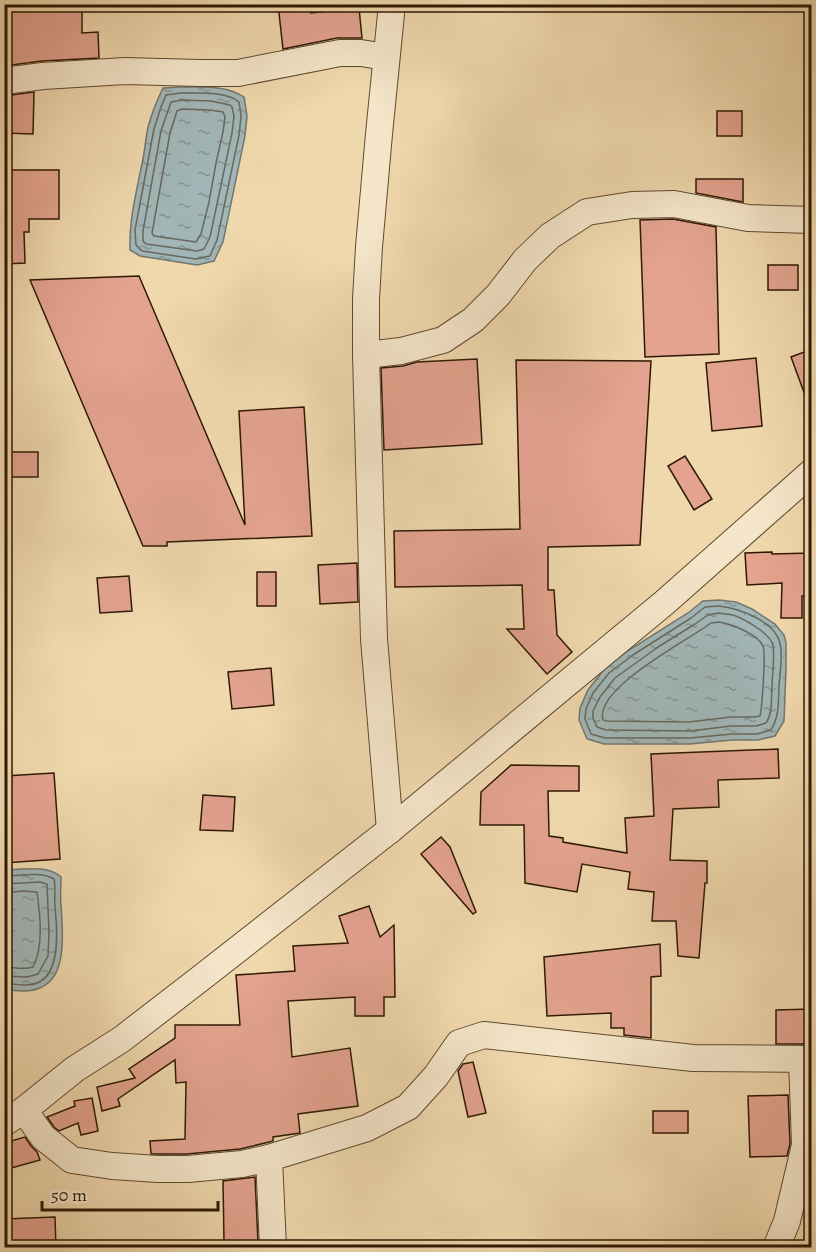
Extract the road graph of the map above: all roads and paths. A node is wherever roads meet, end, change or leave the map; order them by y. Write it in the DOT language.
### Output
graph roads {
  1 [pos="394,7"];
  2 [pos="386,57"];
  3 [pos="4,81"];
  4 [pos="812,220"];
  5 [pos="366,355"];
  6 [pos="812,472"];
  7 [pos="390,830"];
  8 [pos="807,1059"];
  9 [pos="14,1116"];
  10 [pos="269,1158"];
  11 [pos="273,1248"];
  12 [pos="776,1248"];
  1 -- 2 [label="street"];
  2 -- 3 [label="street"];
  2 -- 5 [label="street"];
  4 -- 5 [label="street"];
  5 -- 7 [label="street"];
  6 -- 7 [label="street"];
  7 -- 9 [label="street"];
  8 -- 10 [label="street"];
  8 -- 12 [label="street"];
  9 -- 10 [label="street"];
  10 -- 11 [label="street"];
}
